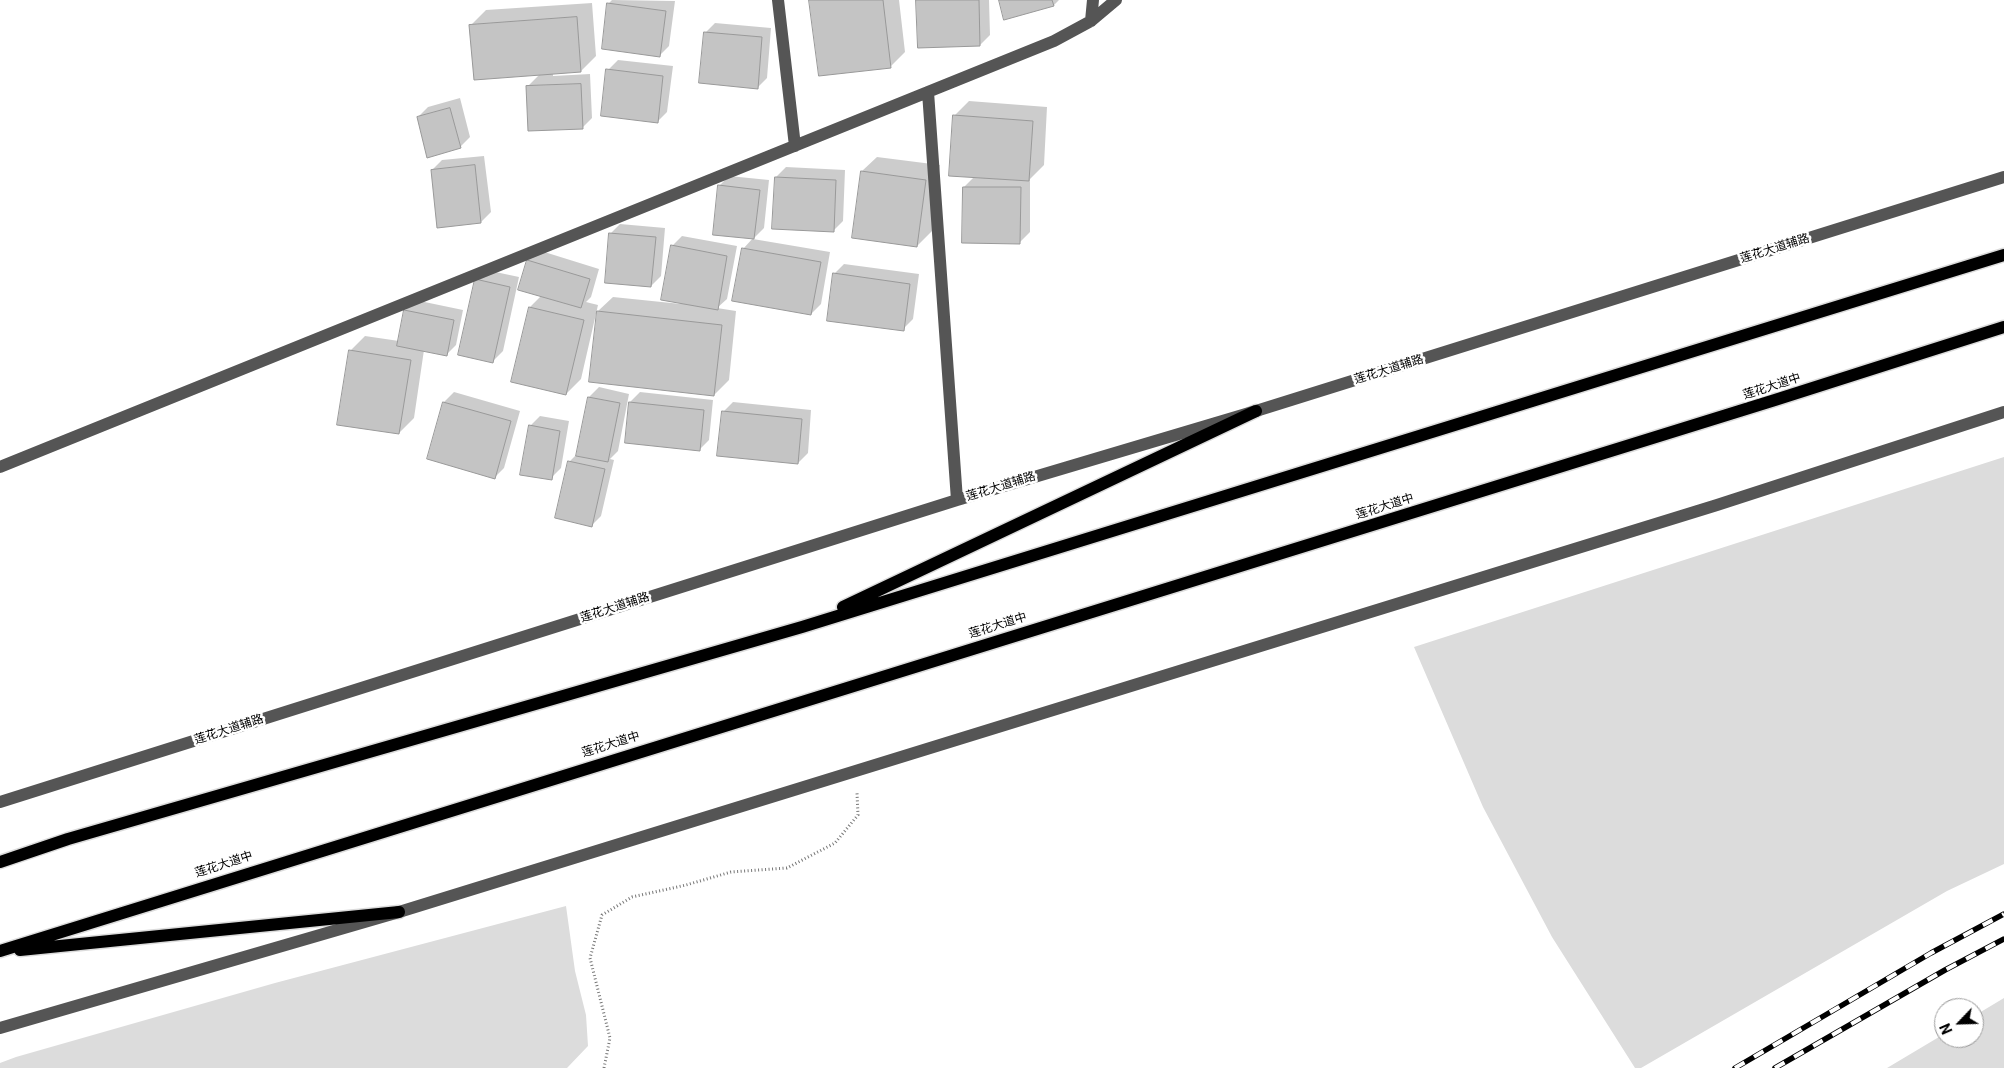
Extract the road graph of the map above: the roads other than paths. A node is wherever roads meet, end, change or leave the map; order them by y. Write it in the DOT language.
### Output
graph roads {
  1 [pos="778,0"];
  2 [pos="1092,0"];
  3 [pos="1116,0"];
  4 [pos="1091,21"];
  5 [pos="928,92"];
  6 [pos="795,146"];
  7 [pos="2004,177"];
  8 [pos="2004,255"];
  9 [pos="2004,327"];
  10 [pos="1256,411"];
  11 [pos="2004,412"];
  12 [pos="0,467"];
  13 [pos="957,500"];
  14 [pos="802,627"];
  15 [pos="0,802"];
  16 [pos="68,839"];
  17 [pos="0,852"];
  18 [pos="0,862"];
  19 [pos="399,912"];
  20 [pos="0,951"];
  21 [pos="0,1028"];
  1 -- 6 [label="street"];
  2 -- 4 [label="street"];
  3 -- 4 [label="street"];
  4 -- 5 [label="street"];
  5 -- 6 [label="street"];
  5 -- 13 [label="street"];
  6 -- 12 [label="street"];
  7 -- 10 [label="street, 莲花大道辅路"];
  8 -- 14 [label="main road"];
  9 -- 20 [label="main road, 莲花大道中"];
  10 -- 13 [label="street, 莲花大道辅路"];
  10 -- 14 [label="main road"];
  11 -- 19 [label="street"];
  13 -- 15 [label="street, 莲花大道辅路"];
  14 -- 16 [label="main road"];
  16 -- 17 [label="main road"];
  16 -- 18 [label="main road"];
  19 -- 20 [label="main road"];
  19 -- 21 [label="street"];
}
